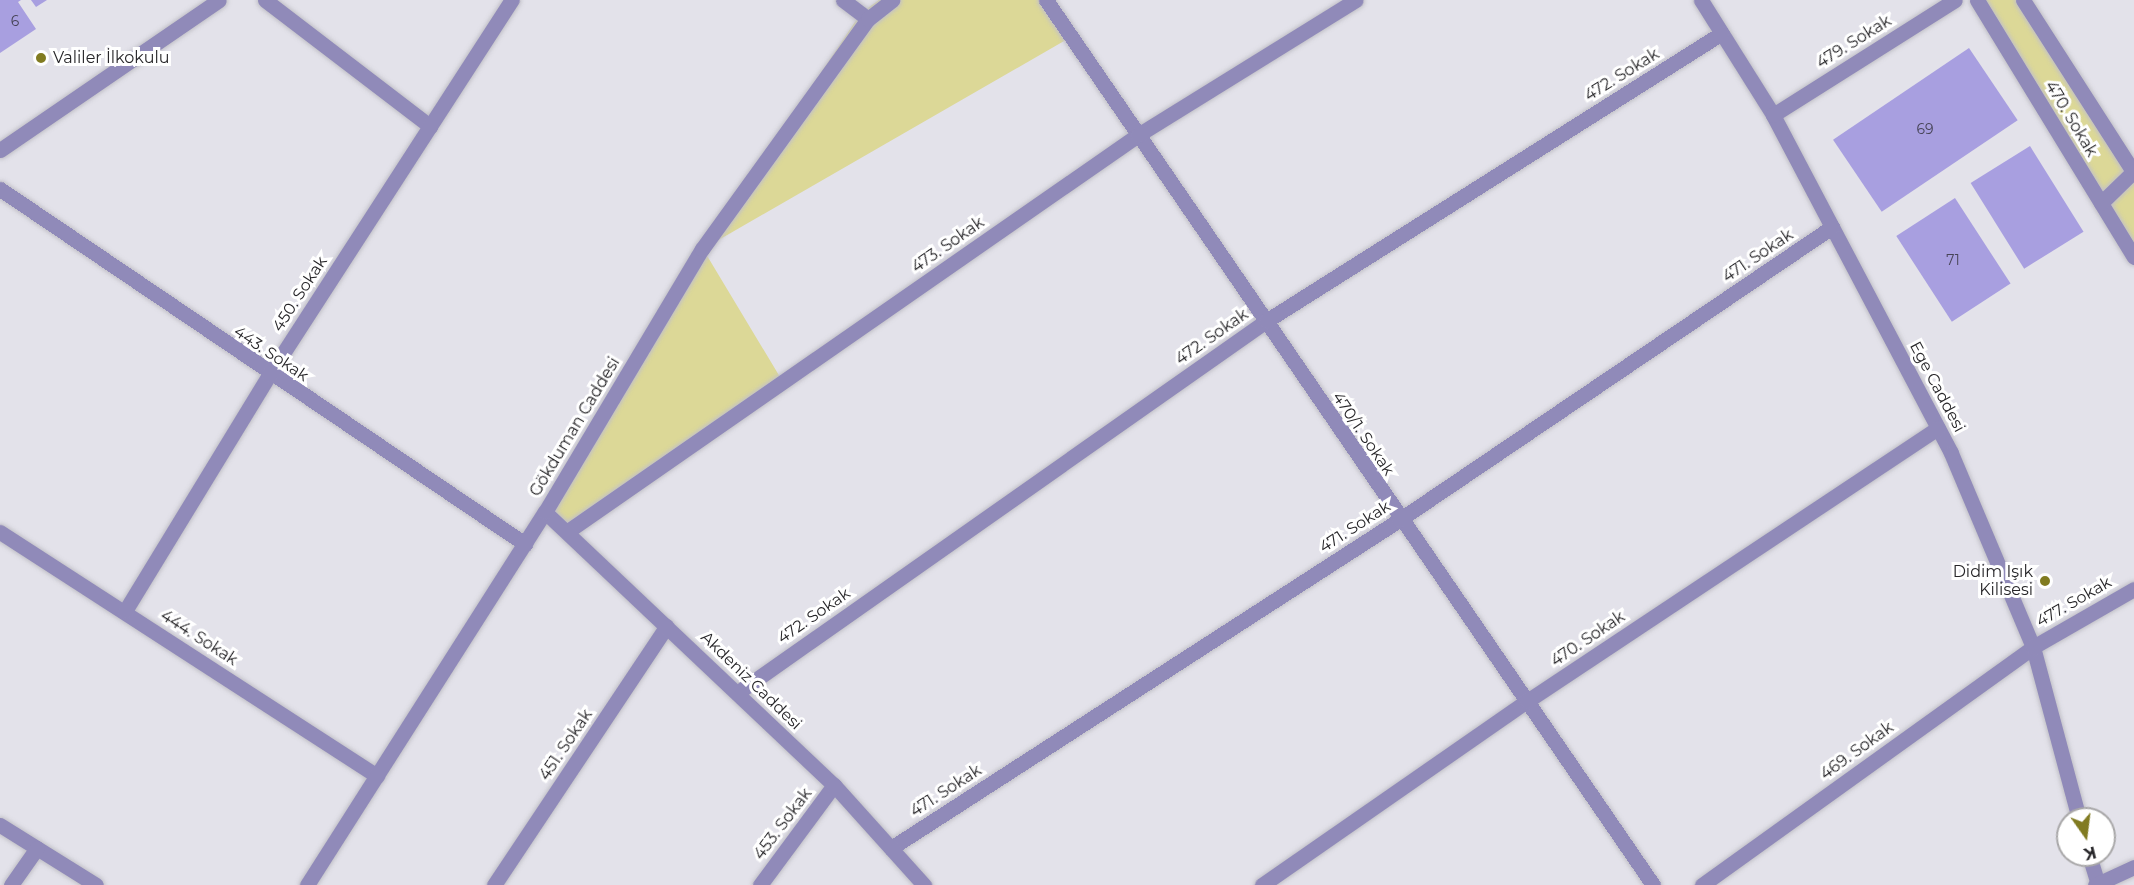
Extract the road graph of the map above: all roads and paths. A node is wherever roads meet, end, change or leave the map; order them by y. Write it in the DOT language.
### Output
graph roads {
  1 [pos="219,0"];
  2 [pos="265,0"];
  3 [pos="512,0"];
  4 [pos="843,0"];
  5 [pos="892,0"];
  6 [pos="1046,0"];
  7 [pos="1356,0"];
  8 [pos="1701,0"];
  9 [pos="1955,0"];
  10 [pos="1977,0"];
  11 [pos="2022,0"];
  12 [pos="868,19"];
  13 [pos="1722,33"];
  14 [pos="1773,115"];
  15 [pos="430,126"];
  16 [pos="1138,135"];
  17 [pos="0,150"];
  18 [pos="2134,172"];
  19 [pos="0,189"];
  20 [pos="2101,203"];
  21 [pos="1832,227"];
  22 [pos="2134,257"];
  23 [pos="1266,321"];
  24 [pos="269,375"];
  25 [pos="1938,428"];
  26 [pos="545,512"];
  27 [pos="1399,520"];
  28 [pos="568,531"];
  29 [pos="0,532"];
  30 [pos="525,544"];
  31 [pos="2134,589"];
  32 [pos="125,611"];
  33 [pos="667,626"];
  34 [pos="2033,647"];
  35 [pos="737,693"];
  36 [pos="1527,701"];
  37 [pos="377,776"];
  38 [pos="834,785"];
  39 [pos="2076,807"];
  40 [pos="0,825"];
  41 [pos="37,848"];
  42 [pos="891,848"];
  43 [pos="2092,867"];
  44 [pos="2134,867"];
  45 [pos="2097,884"];
  46 [pos="12,885"];
  47 [pos="96,885"];
  48 [pos="307,885"];
  49 [pos="494,885"];
  50 [pos="760,885"];
  51 [pos="924,885"];
  52 [pos="1262,885"];
  53 [pos="1653,885"];
  54 [pos="1702,885"];
  1 -- 17 [label="street"];
  2 -- 15 [label="street"];
  3 -- 15 [label="street, 450. Sokak"];
  4 -- 12 [label="street"];
  5 -- 12 [label="street, Gökduman Caddesi"];
  6 -- 16 [label="street, 470/1. Sokak"];
  7 -- 16 [label="street, 473. Sokak"];
  8 -- 13 [label="street, Ege Caddesi"];
  9 -- 14 [label="street, 479. Sokak"];
  10 -- 20 [label="street, 470. Sokak"];
  11 -- 18 [label="street, 470. Sokak"];
  12 -- 26 [label="street, Gökduman Caddesi"];
  13 -- 14 [label="street, Ege Caddesi"];
  13 -- 23 [label="street, 472. Sokak"];
  14 -- 21 [label="street, Ege Caddesi"];
  15 -- 24 [label="street, 450. Sokak"];
  16 -- 23 [label="street, 470/1. Sokak"];
  16 -- 28 [label="street, 473. Sokak"];
  18 -- 20 [label="street"];
  19 -- 24 [label="street, 443. Sokak"];
  20 -- 22 [label="street, 470. Sokak"];
  21 -- 25 [label="street, Ege Caddesi"];
  21 -- 27 [label="street, 471. Sokak"];
  23 -- 27 [label="street, 470/1. Sokak"];
  23 -- 35 [label="street, 472. Sokak"];
  24 -- 30 [label="street, 443. Sokak"];
  24 -- 32 [label="street, 450. Sokak"];
  25 -- 34 [label="street, Ege Caddesi"];
  25 -- 36 [label="street, 470. Sokak"];
  26 -- 28 [label="street, Akdeniz Caddesi"];
  26 -- 30 [label="street, Gökduman Caddesi"];
  27 -- 36 [label="street, 470/1. Sokak"];
  27 -- 42 [label="street, 471. Sokak"];
  28 -- 33 [label="street, Akdeniz Caddesi"];
  29 -- 32 [label="street, 444. Sokak"];
  30 -- 37 [label="street, Gökduman Caddesi"];
  31 -- 34 [label="street, 477. Sokak"];
  32 -- 37 [label="street, 444. Sokak"];
  33 -- 35 [label="street, Akdeniz Caddesi"];
  33 -- 49 [label="street, 451. Sokak"];
  34 -- 39 [label="street, Ege Caddesi"];
  34 -- 54 [label="street, 469. Sokak"];
  35 -- 38 [label="street, Akdeniz Caddesi"];
  36 -- 52 [label="street, 470. Sokak"];
  36 -- 53 [label="street, 470/1. Sokak"];
  37 -- 48 [label="street, Gökduman Caddesi"];
  38 -- 42 [label="street, Akdeniz Caddesi"];
  38 -- 50 [label="street, 453. Sokak"];
  40 -- 41 [label="street"];
  41 -- 46 [label="street"];
  41 -- 47 [label="street"];
  42 -- 51 [label="street, Akdeniz Caddesi"];
  43 -- 45 [label="street"];
  44 -- 45 [label="street"];
}
